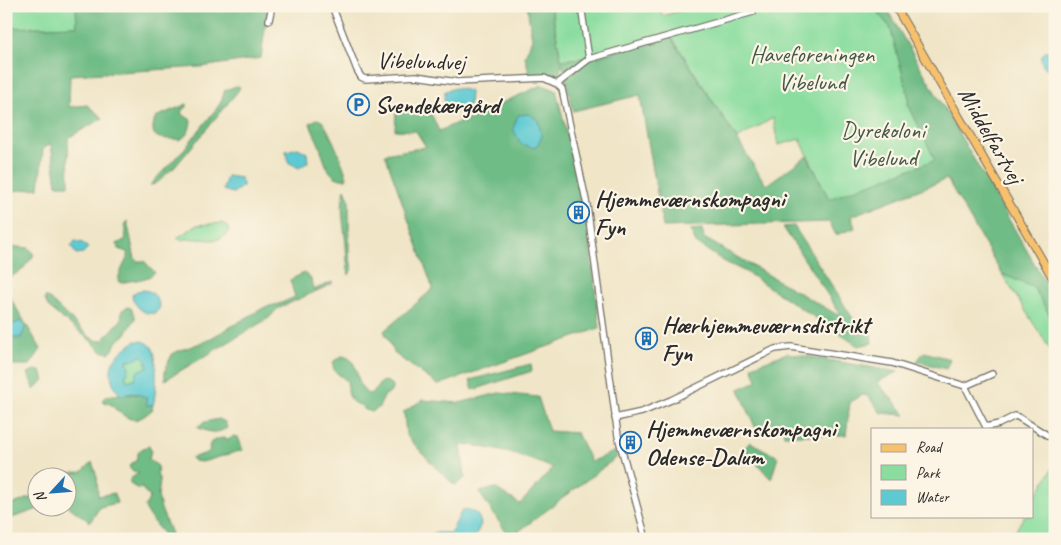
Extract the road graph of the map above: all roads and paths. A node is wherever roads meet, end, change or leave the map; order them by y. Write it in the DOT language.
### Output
graph roads {
  1 [pos="272,6"];
  2 [pos="332,6"];
  3 [pos="581,6"];
  4 [pos="895,6"];
  5 [pos="753,12"];
  6 [pos="269,20"];
  7 [pos="589,59"];
  8 [pos="557,84"];
  9 [pos="1055,282"];
  10 [pos="992,374"];
  11 [pos="965,386"];
  12 [pos="615,418"];
  13 [pos="1055,440"];
  14 [pos="646,539"];
  1 -- 6 [label="street"];
  2 -- 8 [label="street, Vibelundvej"];
  3 -- 7 [label="street"];
  4 -- 9 [label="main road, Middelfartvej"];
  5 -- 7 [label="street"];
  7 -- 8 [label="street"];
  8 -- 12 [label="street"];
  10 -- 11 [label="street"];
  11 -- 12 [label="street"];
  11 -- 13 [label="street"];
  12 -- 14 [label="street"];
}
